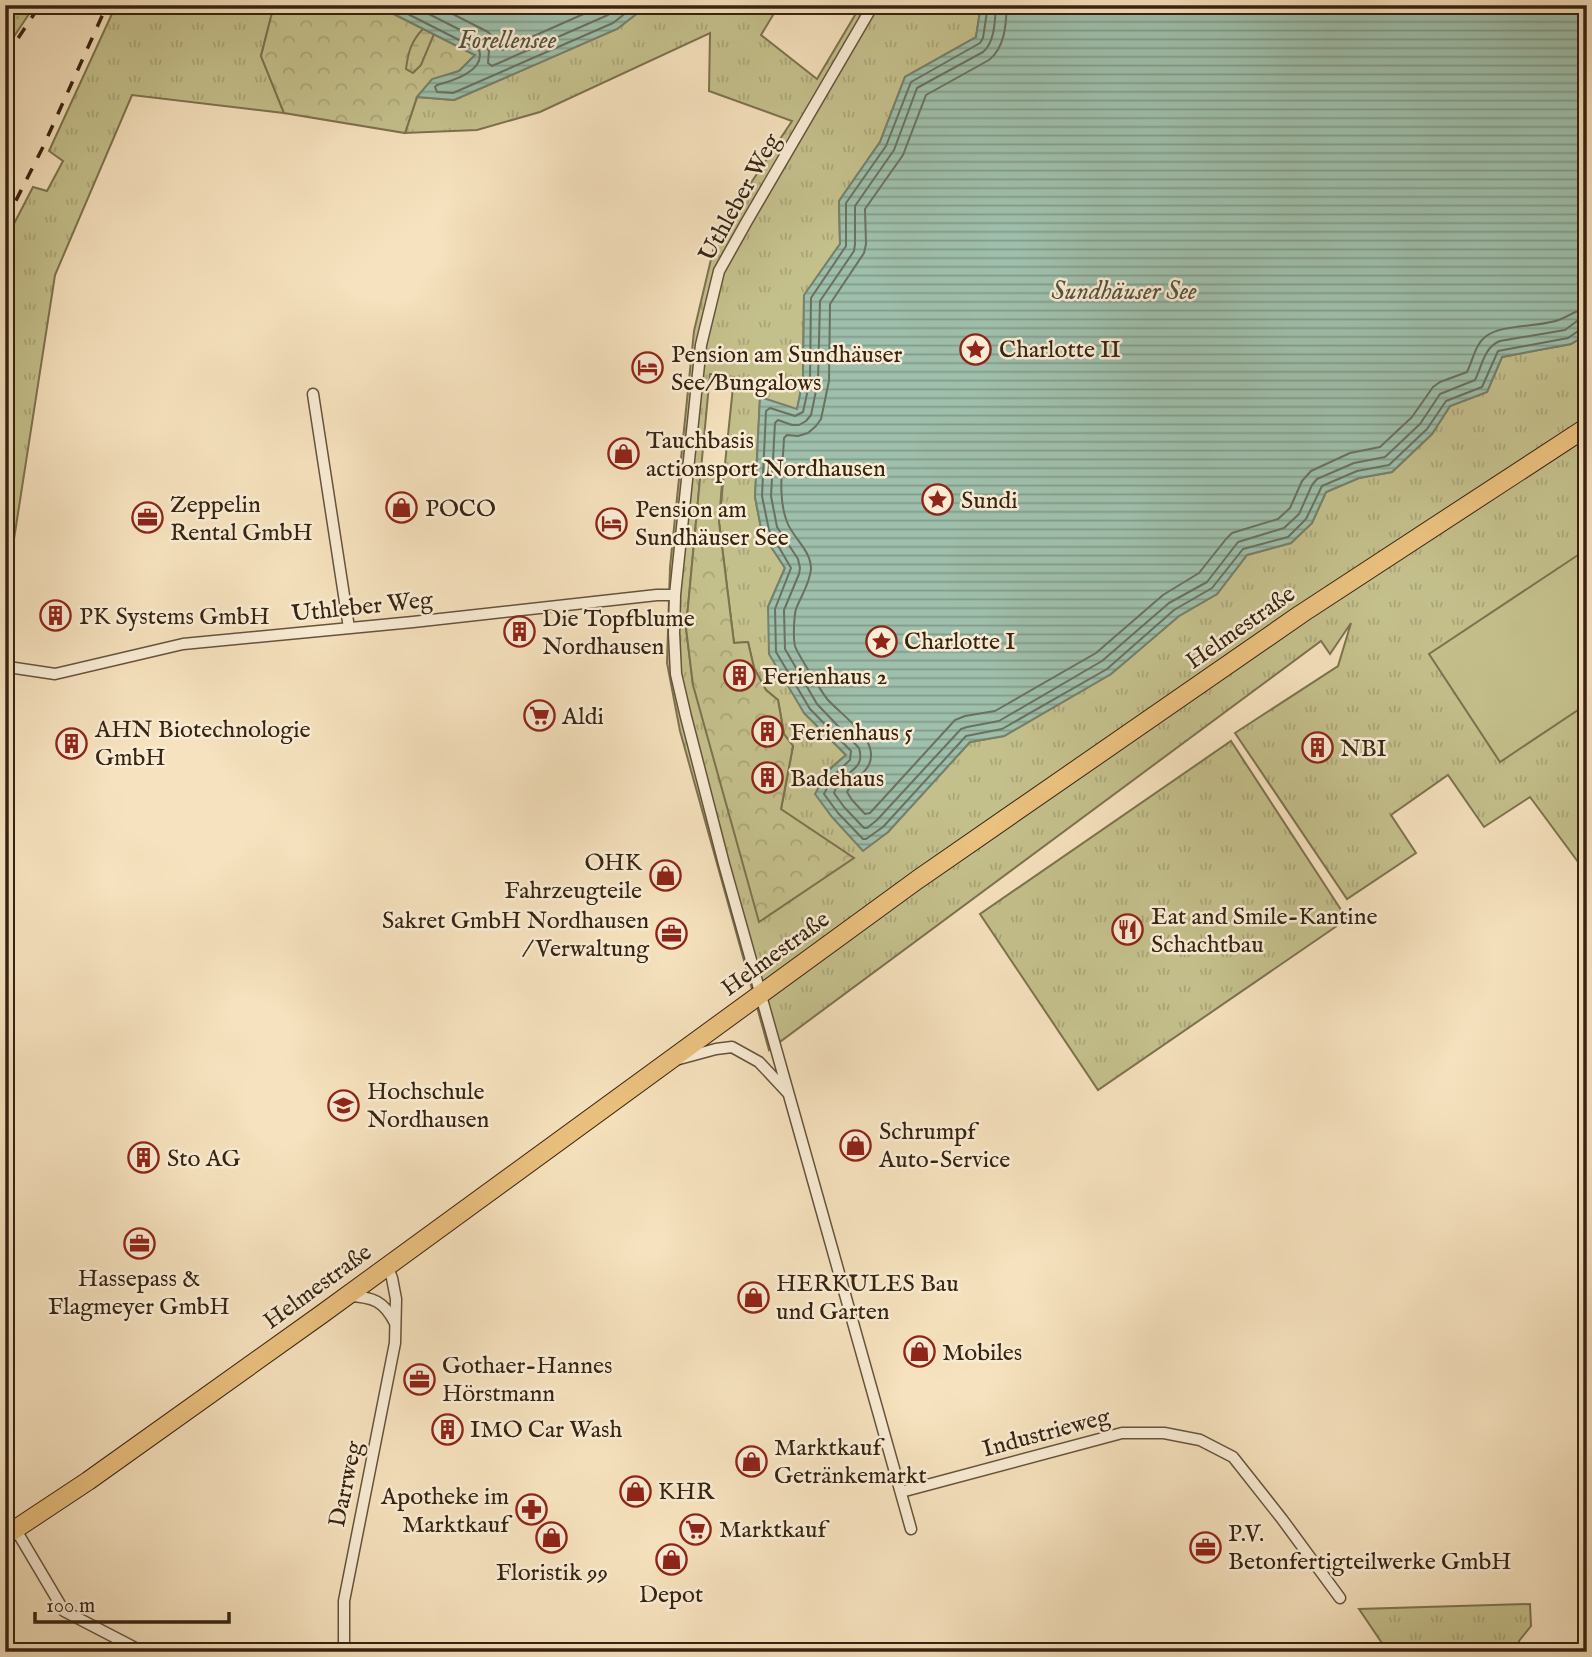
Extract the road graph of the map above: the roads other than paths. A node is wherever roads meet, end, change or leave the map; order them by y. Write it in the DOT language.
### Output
graph roads {
  1 [pos="873,5"];
  2 [pos="313,394"];
  3 [pos="1587,427"];
  4 [pos="675,595"];
  5 [pos="349,628"];
  6 [pos="15,668"];
  7 [pos="761,993"];
  8 [pos="669,1062"];
  9 [pos="789,1094"];
  10 [pos="387,1265"];
  11 [pos="346,1296"];
  12 [pos="396,1326"];
  13 [pos="901,1492"];
  14 [pos="911,1529"];
  15 [pos="10,1533"];
  16 [pos="1340,1598"];
  17 [pos="143,1652"];
  18 [pos="344,1652"];
  1 -- 4 [label="street, Uthleber Weg"];
  2 -- 5 [label="street"];
  3 -- 7 [label="main road, Helmestraße"];
  4 -- 5 [label="street, Uthleber Weg"];
  4 -- 7 [label="street, Uthleber Weg"];
  5 -- 6 [label="street, Uthleber Weg"];
  7 -- 8 [label="main road, Helmestraße"];
  7 -- 9 [label="street"];
  8 -- 9 [label="street"];
  8 -- 10 [label="main road, Helmestraße"];
  9 -- 13 [label="street"];
  10 -- 11 [label="main road, Helmestraße"];
  10 -- 12 [label="street, Darrweg"];
  11 -- 12 [label="street"];
  11 -- 15 [label="main road, Helmestraße"];
  12 -- 18 [label="street, Darrweg"];
  13 -- 14 [label="street"];
  13 -- 16 [label="street, Industrieweg"];
  15 -- 17 [label="street"];
}
